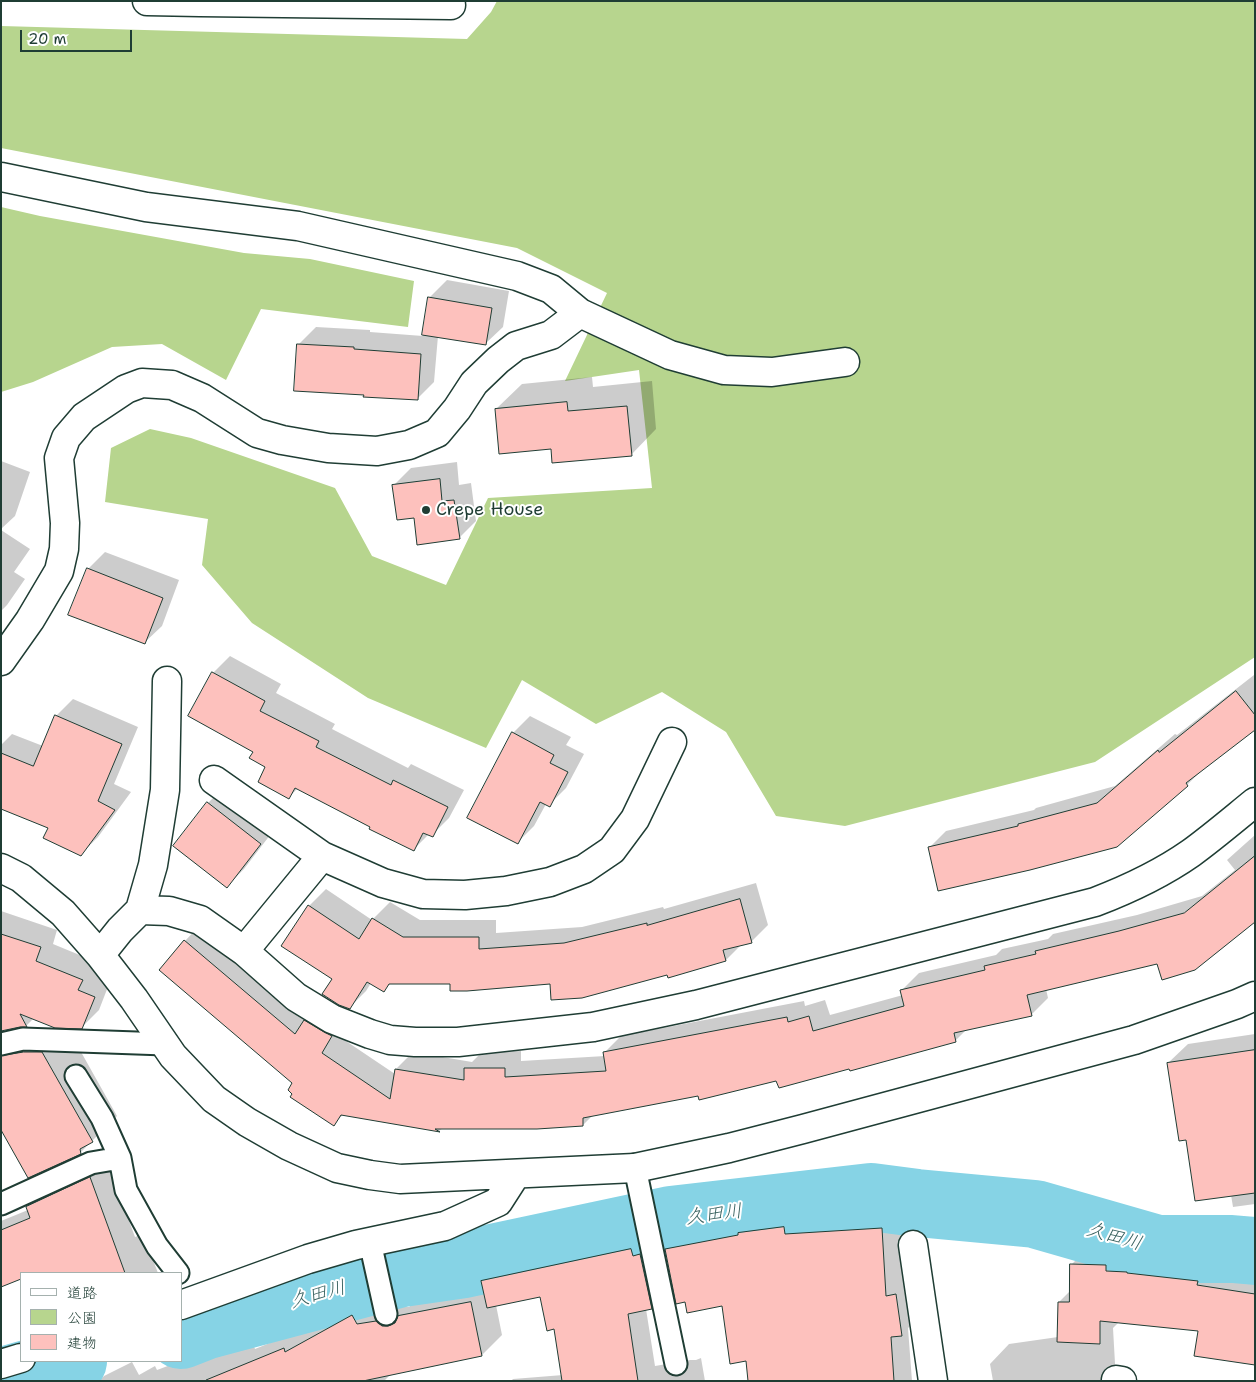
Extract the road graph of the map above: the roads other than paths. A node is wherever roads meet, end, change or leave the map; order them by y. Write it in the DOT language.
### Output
graph roads {
  1 [pos="147,1"];
  2 [pos="204,2"];
  3 [pos="451,6"];
  4 [pos="1,178"];
  5 [pos="580,313"];
  6 [pos="845,362"];
  7 [pos="1,661"];
  8 [pos="167,681"];
  9 [pos="672,742"];
  10 [pos="214,780"];
  11 [pos="1255,802"];
  12 [pos="322,856"];
  13 [pos="1,868"];
  14 [pos="140,910"];
  15 [pos="244,951"];
  16 [pos="100,955"];
  17 [pos="1255,996"];
  18 [pos="1,1044"];
  19 [pos="165,1044"];
  20 [pos="76,1076"];
  21 [pos="120,1158"];
  22 [pos="635,1168"];
  23 [pos="516,1174"];
  24 [pos="1,1204"];
  25 [pos="913,1245"];
  26 [pos="373,1253"];
  27 [pos="177,1272"];
  28 [pos="182,1277"];
  29 [pos="209,1296"];
  30 [pos="182,1305"];
  31 [pos="385,1306"];
  32 [pos="20,1358"];
  33 [pos="1,1364"];
  34 [pos="676,1364"];
  35 [pos="1116,1380"];
  36 [pos="933,1381"];
  37 [pos="1122,1381"];
  1 -- 2 [label="street"];
  2 -- 3 [label="street"];
  4 -- 5 [label="street"];
  5 -- 6 [label="street"];
  5 -- 7 [label="street"];
  8 -- 14 [label="street"];
  9 -- 12 [label="street"];
  10 -- 12 [label="street"];
  11 -- 15 [label="street"];
  12 -- 15 [label="street"];
  13 -- 16 [label="street"];
  14 -- 15 [label="street"];
  14 -- 16 [label="street"];
  16 -- 19 [label="street"];
  17 -- 22 [label="street"];
  18 -- 19 [label="lane"];
  19 -- 23 [label="street"];
  20 -- 21 [label="lane"];
  21 -- 24 [label="lane"];
  21 -- 27 [label="lane"];
  22 -- 23 [label="street"];
  22 -- 34 [label="lane"];
  23 -- 26 [label="street"];
  25 -- 36 [label="street"];
  26 -- 29 [label="street"];
  26 -- 31 [label="lane"];
  28 -- 29 [label="lane"];
  29 -- 30 [label="street"];
  32 -- 33 [label="street"];
  35 -- 37 [label="street"];
}
